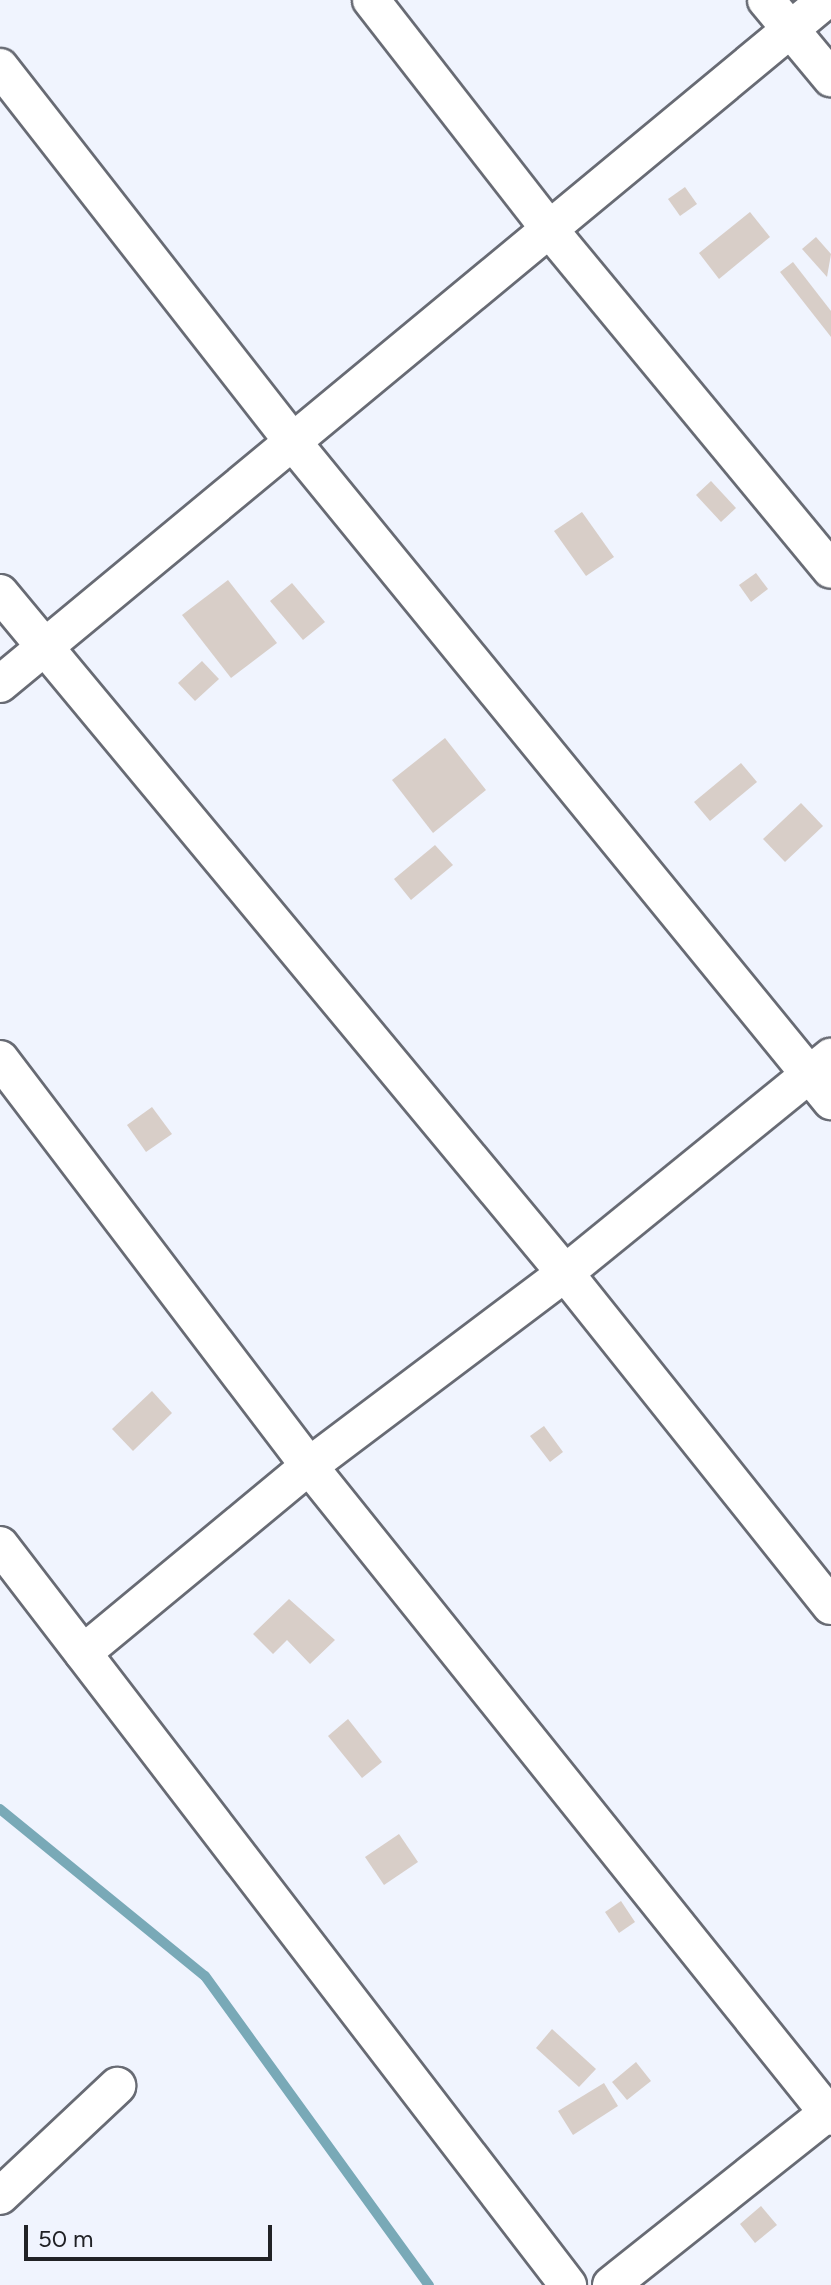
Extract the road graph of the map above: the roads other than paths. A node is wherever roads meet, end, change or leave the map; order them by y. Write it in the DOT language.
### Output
graph roads {
  1 [pos="371,0"];
  2 [pos="766,0"];
  3 [pos="826,0"];
  4 [pos="790,29"];
  5 [pos="0,67"];
  6 [pos="831,78"];
  7 [pos="549,229"];
  8 [pos="291,440"];
  9 [pos="831,570"];
  10 [pos="0,593"];
  11 [pos="43,651"];
  12 [pos="0,684"];
  13 [pos="0,1059"];
  14 [pos="824,1077"];
  15 [pos="565,1273"];
  16 [pos="309,1466"];
  17 [pos="0,1545"];
  18 [pos="831,1606"];
  19 [pos="83,1653"];
  20 [pos="117,2086"];
  21 [pos="830,2113"];
  22 [pos="0,2196"];
  23 [pos="568,2285"];
  24 [pos="611,2285"];
  1 -- 7 [label="street"];
  2 -- 4 [label="street"];
  3 -- 4 [label="street"];
  4 -- 6 [label="street"];
  4 -- 7 [label="street"];
  5 -- 8 [label="street"];
  7 -- 8 [label="street"];
  7 -- 9 [label="street"];
  8 -- 11 [label="street"];
  8 -- 14 [label="street"];
  10 -- 11 [label="street"];
  11 -- 12 [label="street"];
  11 -- 15 [label="street"];
  13 -- 16 [label="street"];
  14 -- 15 [label="street"];
  15 -- 16 [label="street"];
  15 -- 18 [label="street"];
  16 -- 19 [label="street"];
  16 -- 21 [label="street"];
  17 -- 19 [label="street"];
  19 -- 23 [label="street"];
  20 -- 22 [label="street"];
  21 -- 24 [label="street"];
}
